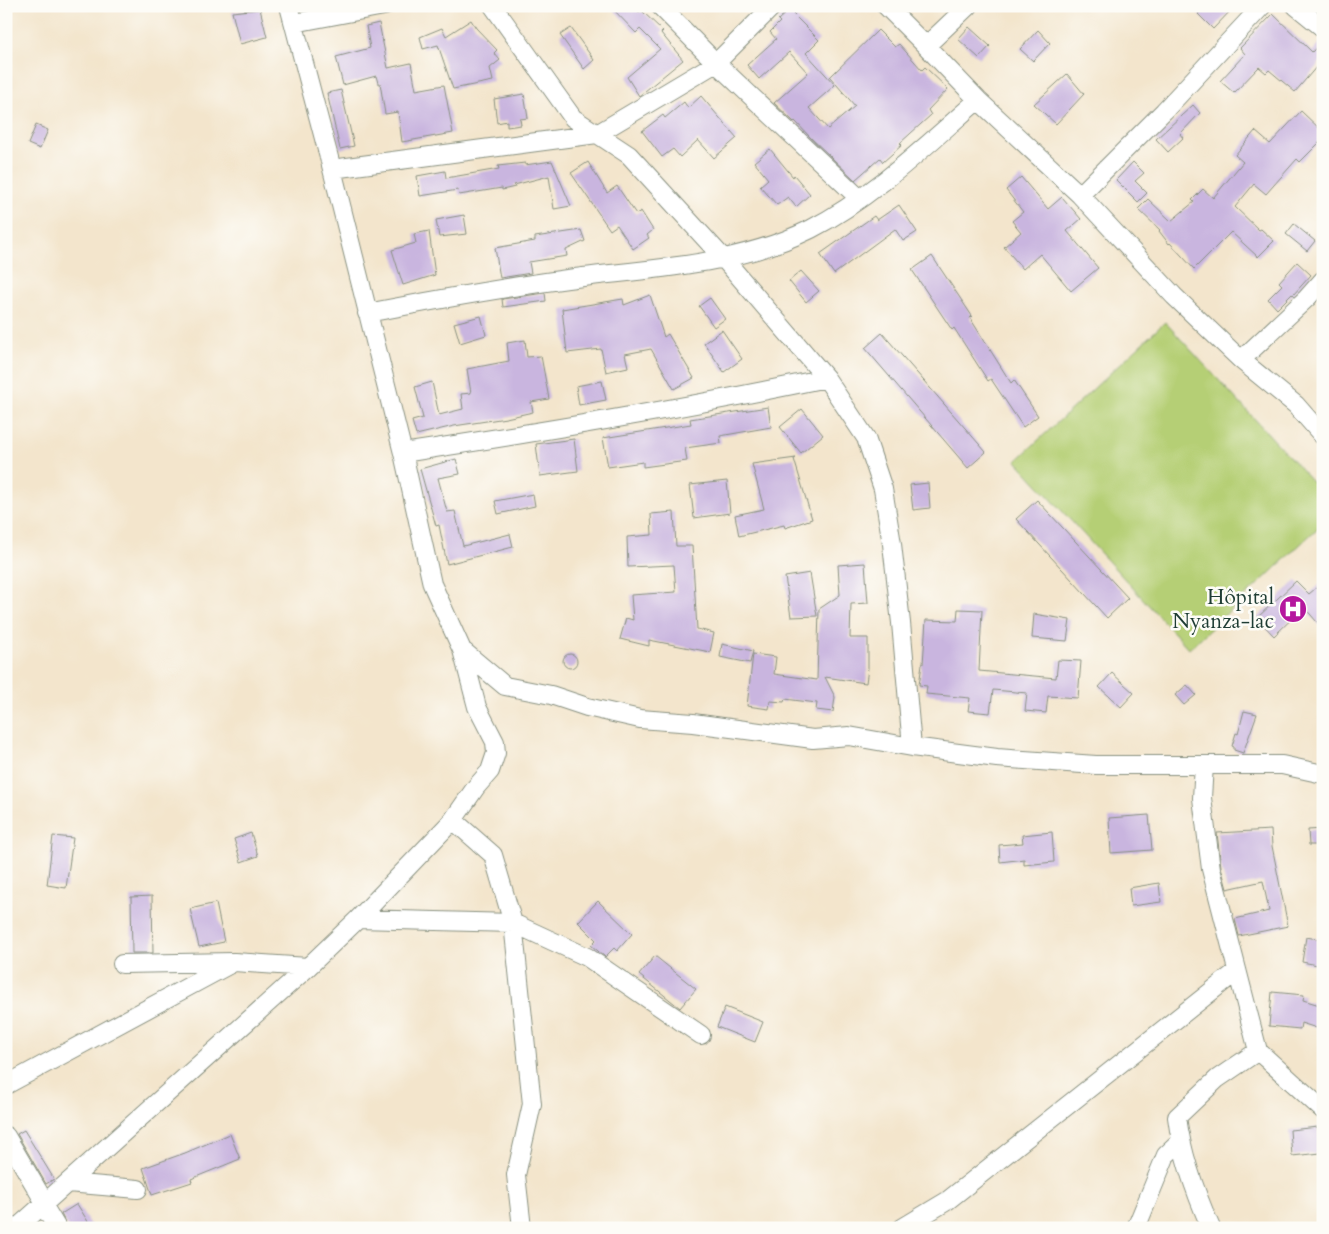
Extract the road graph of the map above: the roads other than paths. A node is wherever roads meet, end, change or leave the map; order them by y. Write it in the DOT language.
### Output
graph roads {
  1 [pos="289,6"];
  2 [pos="384,6"];
  3 [pos="493,6"];
  4 [pos="660,6"];
  5 [pos="773,6"];
  6 [pos="886,6"];
  7 [pos="968,6"];
  8 [pos="1262,6"];
  9 [pos="1296,6"];
  10 [pos="294,24"];
  11 [pos="1323,28"];
  12 [pos="926,46"];
  13 [pos="716,63"];
  14 [pos="978,100"];
  15 [pos="596,134"];
  16 [pos="332,169"];
  17 [pos="1080,195"];
  18 [pos="860,199"];
  19 [pos="724,259"];
  20 [pos="1323,280"];
  21 [pos="367,313"];
  22 [pos="1241,360"];
  23 [pos="826,378"];
  24 [pos="1323,436"];
  25 [pos="403,453"];
  26 [pos="462,650"];
  27 [pos="912,747"];
  28 [pos="1204,765"];
  29 [pos="1323,774"];
  30 [pos="453,820"];
  31 [pos="358,919"];
  32 [pos="513,923"];
  33 [pos="234,962"];
  34 [pos="122,964"];
  35 [pos="308,967"];
  36 [pos="1237,971"];
  37 [pos="700,1035"];
  38 [pos="1258,1051"];
  39 [pos="6,1085"];
  40 [pos="1323,1110"];
  41 [pos="6,1136"];
  42 [pos="1180,1142"];
  43 [pos="68,1182"];
  44 [pos="138,1190"];
  45 [pos="41,1206"];
  46 [pos="17,1228"];
  47 [pos="46,1228"];
  48 [pos="57,1228"];
  49 [pos="522,1228"];
  50 [pos="902,1228"];
  51 [pos="1136,1228"];
  52 [pos="1211,1228"];
  1 -- 10 [label="street"];
  2 -- 10 [label="street"];
  3 -- 15 [label="street"];
  4 -- 13 [label="street"];
  5 -- 13 [label="street"];
  6 -- 12 [label="street"];
  7 -- 12 [label="street"];
  8 -- 17 [label="street"];
  9 -- 11 [label="street"];
  10 -- 16 [label="street"];
  12 -- 14 [label="street"];
  13 -- 15 [label="street"];
  13 -- 18 [label="street"];
  14 -- 17 [label="street"];
  14 -- 18 [label="street"];
  15 -- 16 [label="street"];
  15 -- 19 [label="street"];
  16 -- 21 [label="street"];
  17 -- 22 [label="street"];
  18 -- 19 [label="street"];
  19 -- 21 [label="street"];
  19 -- 23 [label="street"];
  20 -- 22 [label="street"];
  21 -- 25 [label="street"];
  22 -- 24 [label="street"];
  23 -- 25 [label="street"];
  23 -- 27 [label="street"];
  25 -- 26 [label="street"];
  26 -- 27 [label="street"];
  26 -- 30 [label="street"];
  27 -- 28 [label="street"];
  28 -- 29 [label="street"];
  28 -- 36 [label="street"];
  30 -- 31 [label="street"];
  30 -- 32 [label="street"];
  31 -- 32 [label="street"];
  31 -- 35 [label="street"];
  32 -- 37 [label="street"];
  32 -- 49 [label="street"];
  33 -- 34 [label="street"];
  33 -- 35 [label="street"];
  33 -- 39 [label="street"];
  35 -- 43 [label="street"];
  36 -- 38 [label="street"];
  36 -- 50 [label="street"];
  38 -- 40 [label="street"];
  38 -- 42 [label="street"];
  41 -- 45 [label="street"];
  42 -- 51 [label="street"];
  42 -- 52 [label="street"];
  43 -- 44 [label="street"];
  43 -- 45 [label="street"];
  45 -- 46 [label="street"];
  45 -- 47 [label="street"];
  45 -- 48 [label="street"];
}
